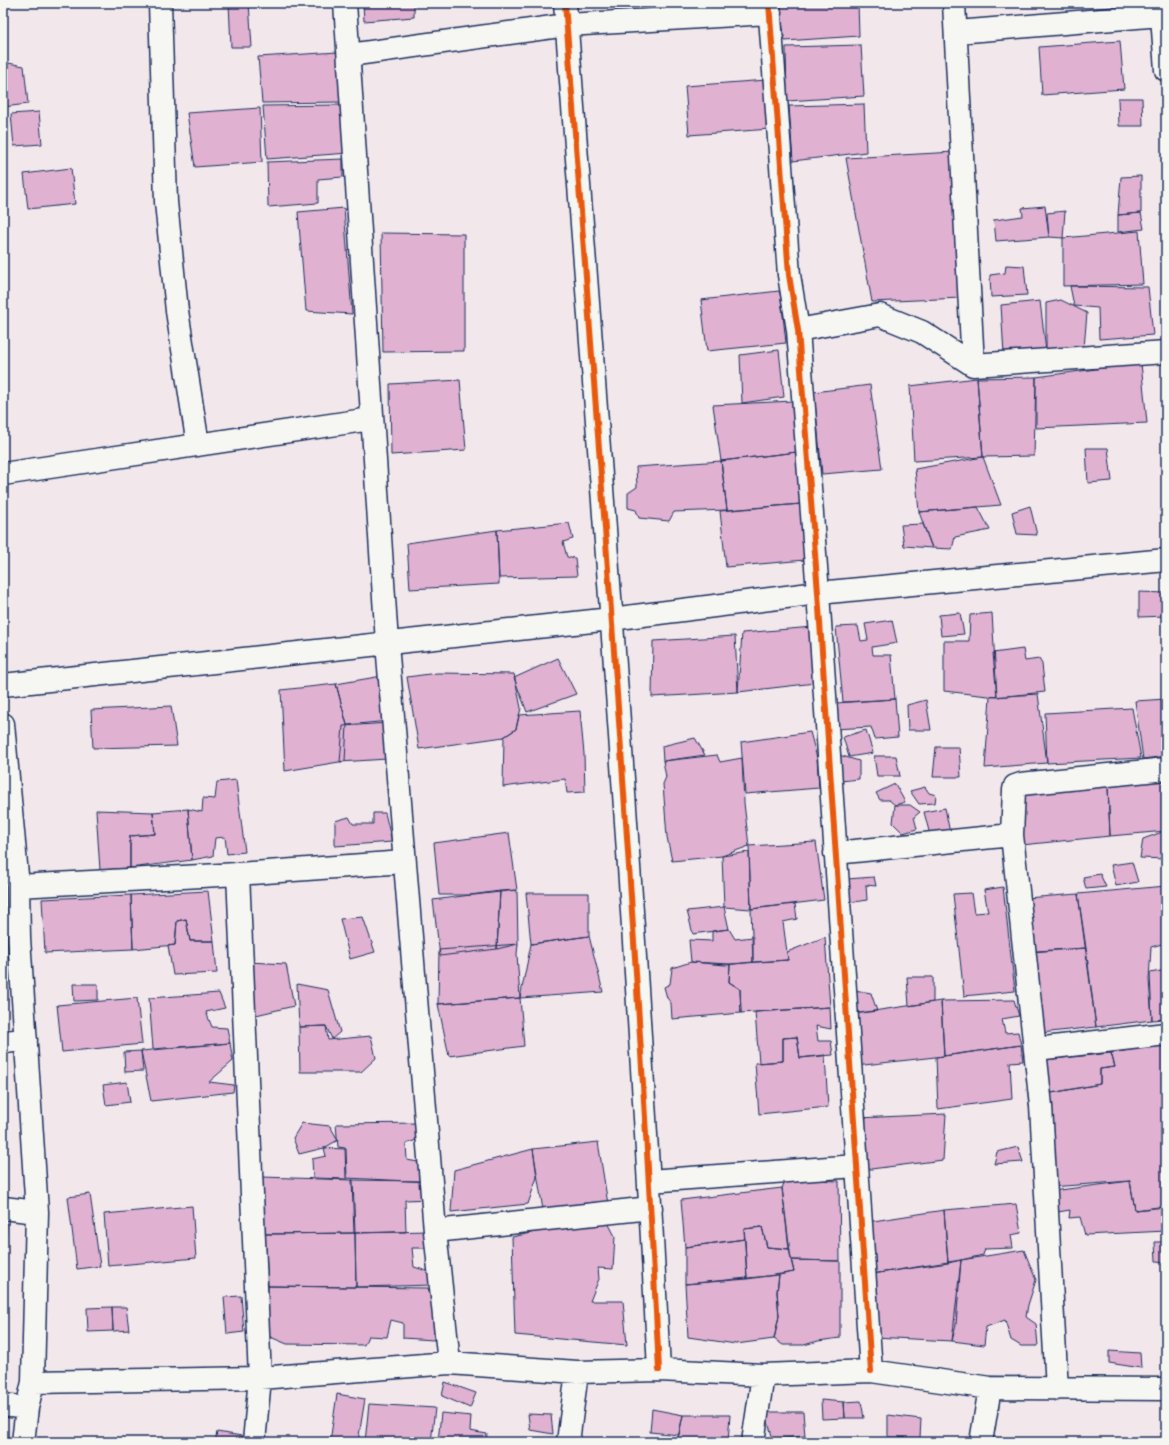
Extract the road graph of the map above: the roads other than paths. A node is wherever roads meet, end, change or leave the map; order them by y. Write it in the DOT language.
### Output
graph roads {
  1 [pos="160,3"];
  2 [pos="345,3"];
  3 [pos="565,3"];
  4 [pos="954,3"];
  5 [pos="769,8"];
  6 [pos="1161,9"];
  7 [pos="567,25"];
  8 [pos="957,32"];
  9 [pos="349,55"];
  10 [pos="1166,70"];
  11 [pos="798,330"];
  12 [pos="1166,352"];
  13 [pos="973,365"];
  14 [pos="371,418"];
  15 [pos="198,445"];
  16 [pos="3,474"];
  17 [pos="1166,560"];
  18 [pos="818,593"];
  19 [pos="611,619"];
  20 [pos="387,643"];
  21 [pos="3,685"];
  22 [pos="3,724"];
  23 [pos="1166,769"];
  24 [pos="1012,835"];
  25 [pos="835,852"];
  26 [pos="404,862"];
  27 [pos="238,874"];
  28 [pos="18,886"];
  29 [pos="1166,1034"];
  30 [pos="26,1040"];
  31 [pos="3,1042"];
  32 [pos="1036,1049"];
  33 [pos="856,1166"];
  34 [pos="649,1181"];
  35 [pos="3,1208"];
  36 [pos="651,1208"];
  37 [pos="37,1212"];
  38 [pos="435,1231"];
  39 [pos="449,1363"];
  40 [pos="659,1370"];
  41 [pos="871,1371"];
  42 [pos="577,1372"];
  43 [pos="763,1375"];
  44 [pos="260,1378"];
  45 [pos="33,1382"];
  46 [pos="990,1388"];
  47 [pos="1057,1389"];
  48 [pos="1166,1389"];
  49 [pos="3,1405"];
  50 [pos="27,1408"];
  51 [pos="23,1442"];
  52 [pos="254,1442"];
  53 [pos="568,1442"];
  54 [pos="753,1442"];
  55 [pos="981,1442"];
  1 -- 15 [label="street"];
  2 -- 9 [label="street"];
  3 -- 7 [label="street"];
  4 -- 8 [label="street"];
  5 -- 7 [label="street"];
  5 -- 11 [label="street"];
  6 -- 8 [label="street"];
  6 -- 10 [label="street"];
  7 -- 9 [label="street"];
  7 -- 19 [label="street"];
  8 -- 13 [label="street"];
  9 -- 14 [label="street"];
  11 -- 13 [label="street"];
  11 -- 18 [label="street"];
  12 -- 13 [label="street"];
  14 -- 15 [label="street"];
  14 -- 20 [label="street"];
  15 -- 16 [label="street"];
  17 -- 18 [label="street"];
  18 -- 19 [label="street"];
  18 -- 25 [label="street"];
  19 -- 20 [label="street"];
  19 -- 34 [label="street"];
  20 -- 21 [label="street"];
  20 -- 26 [label="street"];
  22 -- 28 [label="street"];
  23 -- 24 [label="street"];
  24 -- 25 [label="street"];
  24 -- 32 [label="street"];
  25 -- 33 [label="street"];
  26 -- 27 [label="street"];
  26 -- 38 [label="street"];
  27 -- 28 [label="street"];
  27 -- 44 [label="street"];
  28 -- 30 [label="street"];
  29 -- 32 [label="street"];
  30 -- 31 [label="street"];
  30 -- 37 [label="street"];
  32 -- 47 [label="street"];
  33 -- 34 [label="street"];
  33 -- 41 [label="street"];
  34 -- 36 [label="street"];
  35 -- 37 [label="street"];
  36 -- 38 [label="street"];
  36 -- 40 [label="street"];
  37 -- 45 [label="street"];
  38 -- 39 [label="street"];
  39 -- 42 [label="street"];
  39 -- 44 [label="street"];
  40 -- 42 [label="street"];
  40 -- 43 [label="street"];
  41 -- 43 [label="street"];
  41 -- 46 [label="street"];
  42 -- 53 [label="street"];
  43 -- 54 [label="street"];
  44 -- 45 [label="street"];
  44 -- 52 [label="street"];
  45 -- 50 [label="street"];
  46 -- 47 [label="street"];
  46 -- 55 [label="street"];
  47 -- 48 [label="street"];
  49 -- 50 [label="street"];
  50 -- 51 [label="street"];
}
